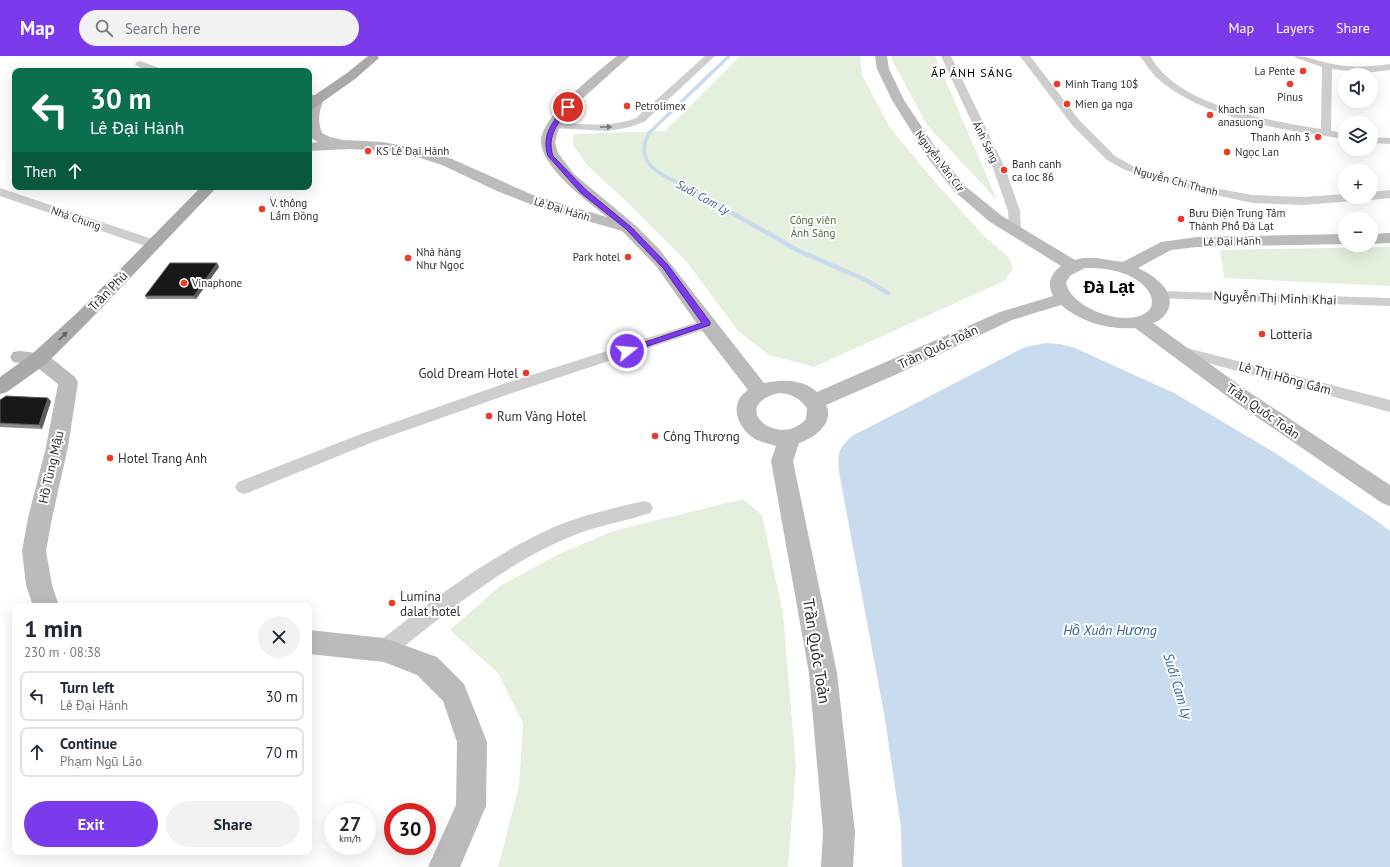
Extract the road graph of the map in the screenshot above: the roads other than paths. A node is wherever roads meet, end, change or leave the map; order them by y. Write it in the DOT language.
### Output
graph roads {
  1 [pos="624,56"];
  2 [pos="710,56"];
  3 [pos="881,56"];
  4 [pos="946,56"];
  5 [pos="1025,56"];
  6 [pos="1145,56"];
  7 [pos="1299,56"];
  8 [pos="374,57"];
  9 [pos="140,64"];
  10 [pos="1326,66"];
  11 [pos="1390,67"];
  12 [pos="151,68"];
  13 [pos="312,99"];
  14 [pos="312,104"];
  15 [pos="312,114"];
  16 [pos="312,123"];
  17 [pos="553,125"];
  18 [pos="1326,133"];
  19 [pos="1338,135"];
  20 [pos="1378,140"];
  21 [pos="1390,141"];
  22 [pos="344,144"];
  23 [pos="312,147"];
  24 [pos="192,190"];
  25 [pos="206,190"];
  26 [pos="0,192"];
  27 [pos="1390,194"];
  28 [pos="1378,195"];
  29 [pos="1338,198"];
  30 [pos="628,228"];
  31 [pos="1015,231"];
  32 [pos="1390,238"];
  33 [pos="1338,239"];
  34 [pos="1378,239"];
  35 [pos="146,242"];
  36 [pos="1072,266"];
  37 [pos="1125,268"];
  38 [pos="1160,295"];
  39 [pos="1064,298"];
  40 [pos="1390,302"];
  41 [pos="1139,322"];
  42 [pos="707,324"];
  43 [pos="1179,351"];
  44 [pos="30,358"];
  45 [pos="0,371"];
  46 [pos="0,387"];
  47 [pos="759,390"];
  48 [pos="813,402"];
  49 [pos="1390,406"];
  50 [pos="790,437"];
  51 [pos="244,487"];
  52 [pos="1390,497"];
  53 [pos="644,508"];
  54 [pos="45,603"];
  55 [pos="312,642"];
  56 [pos="384,650"];
  57 [pos="444,867"];
  58 [pos="837,867"];
  1 -- 17 [label="street"];
  17 -- 2 [label="street, one-way"];
  3 -- 31 [label="street, Nguyễn Văn Cừ"];
  4 -- 31 [label="street, Ánh Sáng"];
  5 -- 29 [label="street, Nguyễn Chí Thanh"];
  6 -- 18 [label="street"];
  7 -- 10 [label="street"];
  8 -- 13 [label="main road"];
  9 -- 12 [label="street"];
  10 -- 11 [label="street"];
  10 -- 18 [label="street"];
  14 -- 15 [label="street, Lê Đại Hành"];
  16 -- 22 [label="street, Lê Đại Hành"];
  17 -- 30 [label="street"];
  18 -- 19 [label="street"];
  20 -- 21 [label="street"];
  22 -- 23 [label="street, Lê Đại Hành"];
  22 -- 30 [label="street, Lê Đại Hành"];
  24 -- 35 [label="main road, Trần Phú"];
  25 -- 35 [label="main road, Trần Phú"];
  26 -- 35 [label="street, Nhà Chung"];
  27 -- 28 [label="street"];
  30 -- 42 [label="street, Lê Đại Hành"];
  31 -- 36 [label="street, Nguyễn Văn Cừ"];
  32 -- 34 [label="street"];
  33 -- 37 [label="street, Lê Đại Hành"];
  35 -- 44 [label="main road, Trần Phú"];
  36 -- 37 [label="street"];
  36 -- 39 [label="street"];
  37 -- 38 [label="street"];
  38 -- 40 [label="street, Nguyễn Thị Minh Khai"];
  38 -- 41 [label="street"];
  39 -- 41 [label="street"];
  39 -- 48 [label="street, Trần Quốc Toản"];
  41 -- 43 [label="street, Trần Quốc Toản"];
  42 -- 47 [label="street, Lê Đại Hành"];
  42 -- 51 [label="street"];
  43 -- 49 [label="street, Lê Thị Hồng Gấm"];
  43 -- 52 [label="street, Trần Quốc Toản"];
  44 -- 45 [label="main road, Trần Phú"];
  44 -- 46 [label="main road, Trần Phú"];
  44 -- 54 [label="street, Hồ Tùng Mậu"];
  47 -- 48 [label="street"];
  47 -- 50 [label="street"];
  48 -- 50 [label="street"];
  50 -- 58 [label="street, Trần Quốc Toản"];
  53 -- 56 [label="street"];
  55 -- 56 [label="street"];
  56 -- 57 [label="street"];
}
